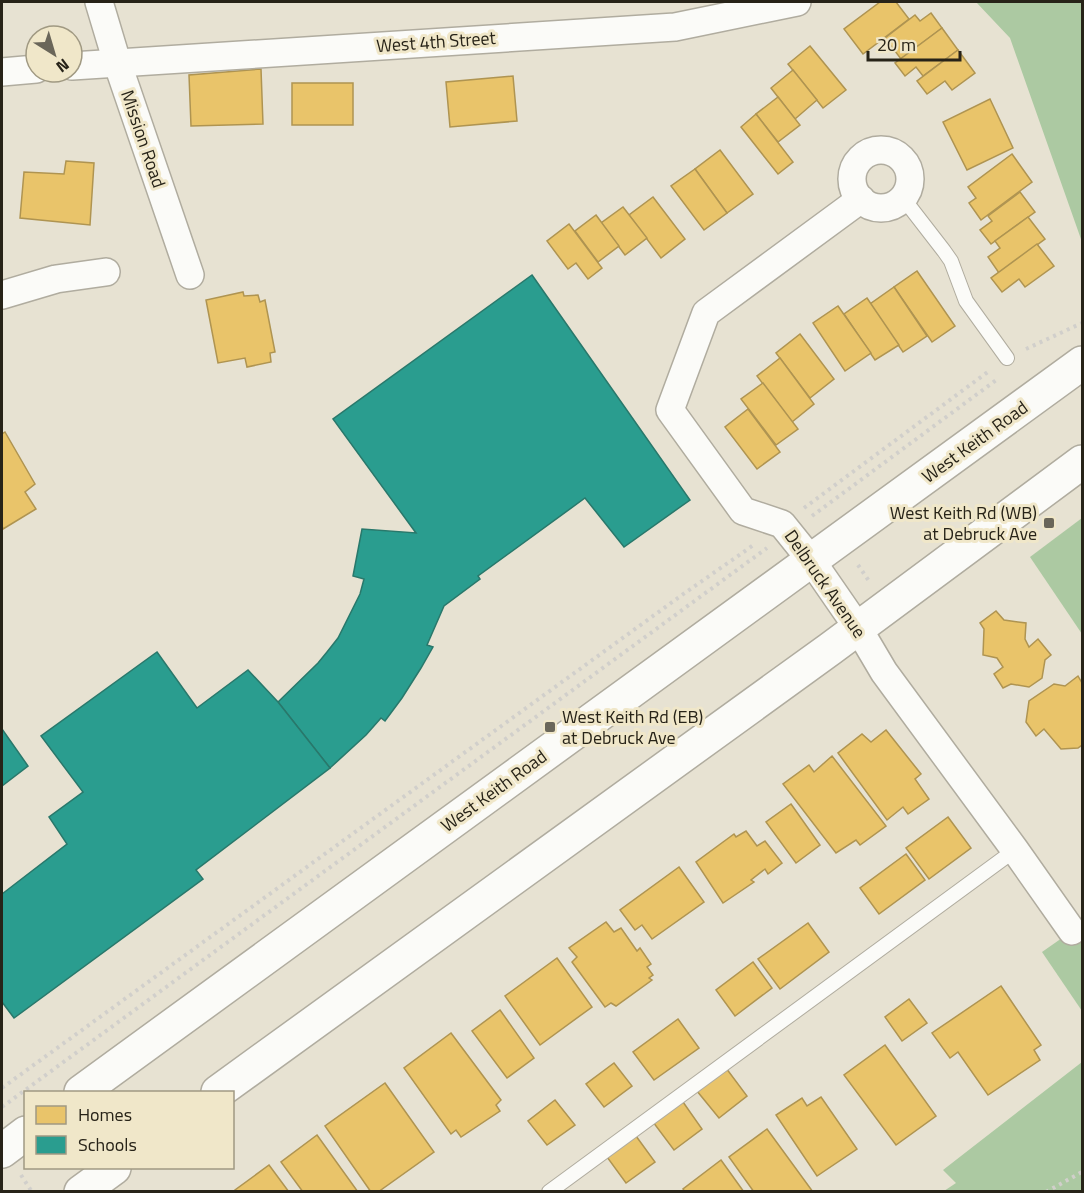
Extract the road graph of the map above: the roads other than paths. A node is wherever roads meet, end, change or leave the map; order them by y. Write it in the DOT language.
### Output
graph roads {
  1 [pos="99,2"];
  2 [pos="797,2"];
  3 [pos="117,62"];
  4 [pos="84,65"];
  5 [pos="24,70"];
  6 [pos="2,72"];
  7 [pos="903,198"];
  8 [pos="861,200"];
  9 [pos="106,272"];
  10 [pos="190,275"];
  11 [pos="2,295"];
  12 [pos="1007,358"];
  13 [pos="1083,363"];
  14 [pos="1083,462"];
  15 [pos="811,560"];
  16 [pos="858,628"];
  17 [pos="1015,850"];
  18 [pos="1072,931"];
  19 [pos="82,1091"];
  20 [pos="219,1091"];
  21 [pos="24,1134"];
  22 [pos="2,1150"];
  23 [pos="111,1169"];
  24 [pos="81,1191"];
  25 [pos="549,1191"];
  1 -- 3 [label="street, Mission Road"];
  2 -- 3 [label="street, West 4th Street"];
  3 -- 4 [label="street, West 4th Street"];
  3 -- 10 [label="street, Mission Road"];
  5 -- 6 [label="street"];
  7 -- 8 [label="street"];
  7 -- 8 [label="street"];
  7 -- 12 [label="lane"];
  8 -- 15 [label="street, Delbruck Avenue"];
  9 -- 11 [label="street"];
  13 -- 15 [label="main road, West Keith Road"];
  14 -- 16 [label="main road"];
  15 -- 16 [label="street, Delbruck Avenue"];
  15 -- 19 [label="main road, West Keith Road"];
  16 -- 17 [label="street, Delbruck Avenue"];
  16 -- 20 [label="main road"];
  17 -- 18 [label="street, Delbruck Avenue"];
  17 -- 25 [label="lane"];
  21 -- 22 [label="main road"];
  23 -- 24 [label="main road"];
}
